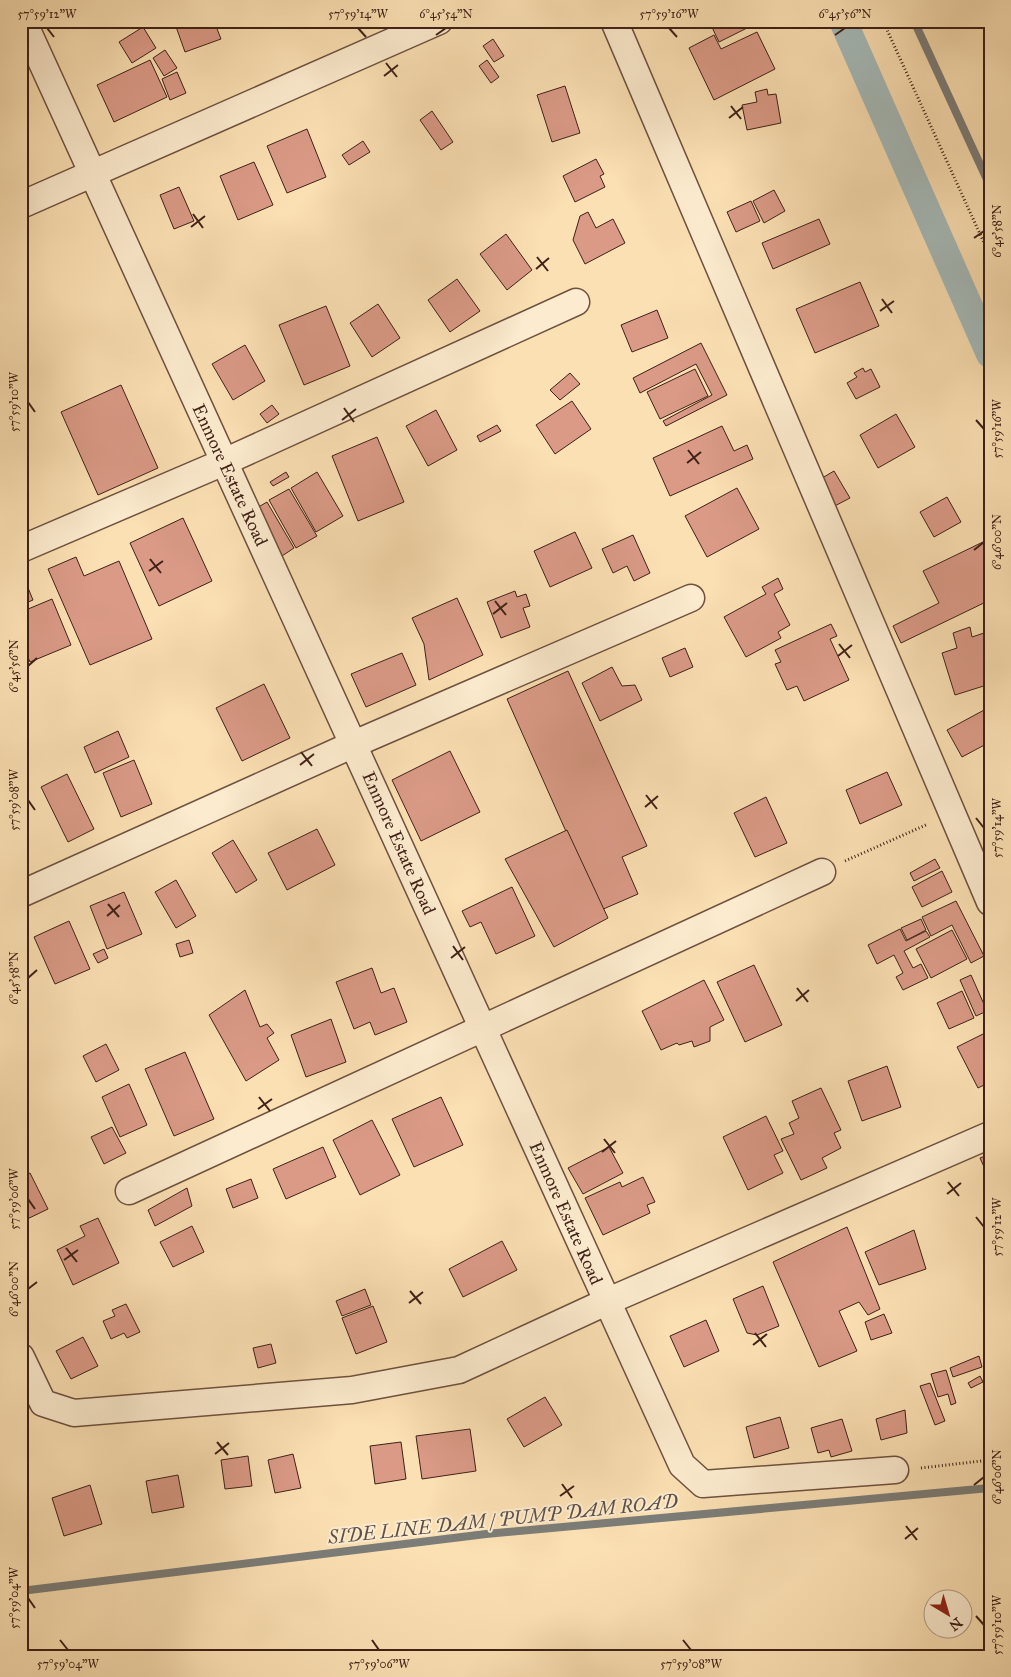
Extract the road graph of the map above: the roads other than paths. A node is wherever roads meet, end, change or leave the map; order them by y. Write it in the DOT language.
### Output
graph roads {
  1 [pos="23,21"];
  2 [pos="440,21"];
  3 [pos="614,21"];
  4 [pos="92,172"];
  5 [pos="21,205"];
  6 [pos="576,302"];
  7 [pos="224,462"];
  8 [pos="21,549"];
  9 [pos="691,598"];
  10 [pos="354,744"];
  11 [pos="822,872"];
  12 [pos="21,894"];
  13 [pos="990,902"];
  14 [pos="482,1028"];
  15 [pos="990,1135"];
  16 [pos="129,1191"];
  17 [pos="606,1302"];
  18 [pos="21,1357"];
  19 [pos="896,1470"];
  1 -- 4 [label="street, Enmore Estate Road"];
  2 -- 4 [label="street"];
  3 -- 13 [label="street"];
  4 -- 5 [label="street"];
  4 -- 7 [label="street, Enmore Estate Road"];
  6 -- 7 [label="street"];
  7 -- 8 [label="street"];
  7 -- 10 [label="street, Enmore Estate Road"];
  9 -- 10 [label="street"];
  10 -- 12 [label="street"];
  10 -- 14 [label="street, Enmore Estate Road"];
  11 -- 14 [label="street"];
  14 -- 16 [label="street"];
  14 -- 17 [label="street, Enmore Estate Road"];
  15 -- 17 [label="street"];
  17 -- 18 [label="street"];
  17 -- 19 [label="street, Enmore Estate Road"];
}
